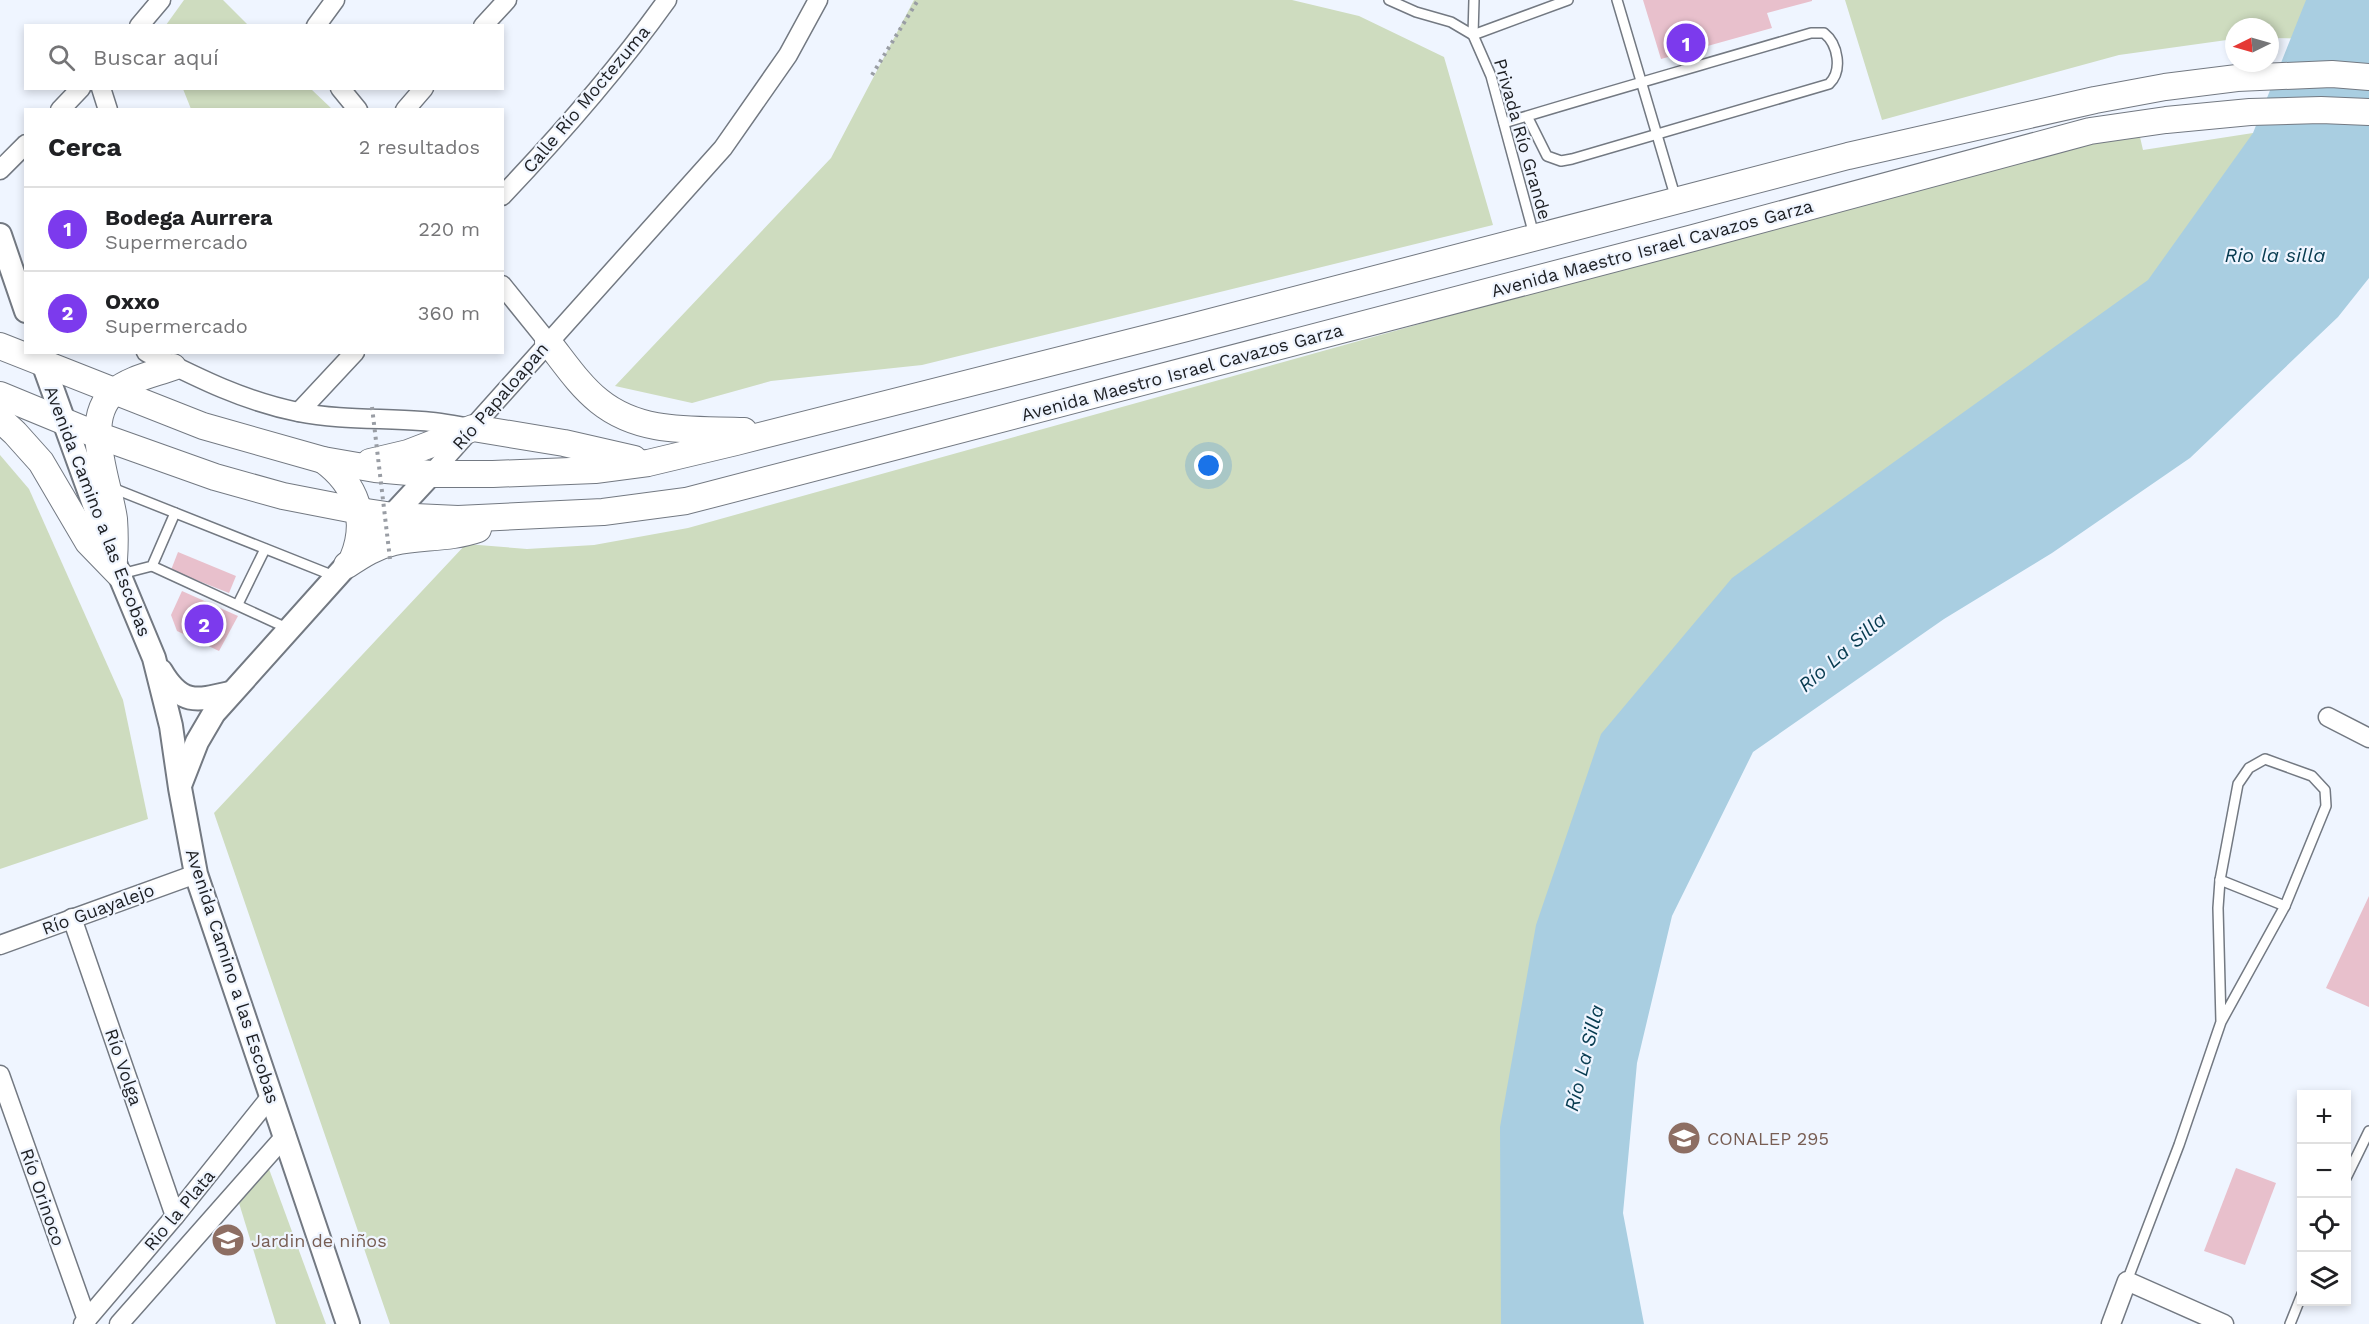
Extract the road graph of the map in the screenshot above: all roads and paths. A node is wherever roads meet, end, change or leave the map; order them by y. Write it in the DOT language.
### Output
graph roads {
  1 [pos="161,0"];
  2 [pos="335,0"];
  3 [pos="507,0"];
  4 [pos="667,0"];
  5 [pos="818,0"];
  6 [pos="918,0"];
  7 [pos="1389,0"];
  8 [pos="1474,0"];
  9 [pos="1568,0"];
  10 [pos="1617,0"];
  11 [pos="141,24"];
  12 [pos="317,24"];
  13 [pos="485,24"];
  14 [pos="1473,35"];
  15 [pos="872,75"];
  16 [pos="2369,77"];
  17 [pos="1642,83"];
  18 [pos="79,90"];
  19 [pos="101,90"];
  20 [pos="342,90"];
  21 [pos="422,90"];
  22 [pos="62,108"];
  23 [pos="107,108"];
  24 [pos="356,108"];
  25 [pos="407,108"];
  26 [pos="2369,112"];
  27 [pos="1527,116"];
  28 [pos="1504,123"];
  29 [pos="1657,135"];
  30 [pos="1921,139"];
  31 [pos="24,146"];
  32 [pos="0,170"];
  33 [pos="1879,189"];
  34 [pos="504,194"];
  35 [pos="1677,201"];
  36 [pos="0,235"];
  37 [pos="1535,237"];
  38 [pos="9,261"];
  39 [pos="24,277"];
  40 [pos="504,287"];
  41 [pos="24,305"];
  42 [pos="1268,307"];
  43 [pos="548,342"];
  44 [pos="0,346"];
  45 [pos="24,353"];
  46 [pos="154,354"];
  47 [pos="353,354"];
  48 [pos="41,358"];
  49 [pos="178,360"];
  50 [pos="1200,367"];
  51 [pos="115,391"];
  52 [pos="0,395"];
  53 [pos="372,407"];
  54 [pos="298,412"];
  55 [pos="0,419"];
  56 [pos="64,422"];
  57 [pos="472,428"];
  58 [pos="778,431"];
  59 [pos="97,435"];
  60 [pos="323,460"];
  61 [pos="648,463"];
  62 [pos="355,465"];
  63 [pos="431,474"];
  64 [pos="108,487"];
  65 [pos="360,511"];
  66 [pos="175,513"];
  67 [pos="393,516"];
  68 [pos="497,519"];
  69 [pos="265,549"];
  70 [pos="390,559"];
  71 [pos="152,566"];
  72 [pos="345,566"];
  73 [pos="117,567"];
  74 [pos="238,604"];
  75 [pos="289,629"];
  76 [pos="154,658"];
  77 [pos="230,693"];
  78 [pos="2328,717"];
  79 [pos="2369,738"];
  80 [pos="180,788"];
  81 [pos="196,874"];
  82 [pos="2220,880"];
  83 [pos="2285,906"];
  84 [pos="72,918"];
  85 [pos="0,945"];
  86 [pos="2221,1022"];
  87 [pos="0,1074"];
  88 [pos="272,1095"];
  89 [pos="2369,1131"];
  90 [pos="286,1135"];
  91 [pos="2351,1168"];
  92 [pos="175,1216"];
  93 [pos="2127,1281"];
  94 [pos="2297,1305"];
  95 [pos="85,1322"];
  96 [pos="119,1324"];
  97 [pos="348,1324"];
  98 [pos="2111,1324"];
  99 [pos="2224,1324"];
  100 [pos="2290,1324"];
  1 -- 11 [label="street"];
  2 -- 12 [label="street"];
  3 -- 13 [label="street"];
  4 -- 34 [label="street, Calle Río Moctezuma"];
  5 -- 43 [label="street, Río Papaloapan"];
  6 -- 15 [label="path"];
  7 -- 14 [label="lane"];
  8 -- 14 [label="lane"];
  9 -- 14 [label="lane"];
  10 -- 17 [label="lane"];
  14 -- 28 [label="lane, Privada Río Grande"];
  16 -- 30 [label="main road"];
  17 -- 27 [label="lane"];
  17 -- 29 [label="lane"];
  17 -- 29 [label="lane"];
  18 -- 22 [label="street"];
  19 -- 23 [label="street"];
  20 -- 24 [label="street"];
  21 -- 25 [label="street"];
  26 -- 33 [label="main road, Avenida Maestro Israel Cavazos Garza"];
  27 -- 28 [label="lane"];
  27 -- 29 [label="lane"];
  28 -- 37 [label="lane, Privada Río Grande"];
  29 -- 35 [label="lane"];
  30 -- 33 [label="main road"];
  30 -- 35 [label="main road"];
  31 -- 32 [label="street"];
  33 -- 50 [label="main road, Avenida Maestro Israel Cavazos Garza"];
  35 -- 37 [label="main road"];
  36 -- 38 [label="street"];
  37 -- 42 [label="main road"];
  38 -- 39 [label="street"];
  38 -- 41 [label="street"];
  40 -- 43 [label="street"];
  42 -- 50 [label="main road"];
  42 -- 58 [label="main road"];
  43 -- 57 [label="street, Río Papaloapan"];
  43 -- 58 [label="main road"];
  44 -- 45 [label="main road"];
  46 -- 49 [label="street"];
  47 -- 54 [label="street"];
  48 -- 51 [label="main road"];
  48 -- 56 [label="street, Avenida Camino a las Escobas"];
  49 -- 51 [label="main road"];
  49 -- 54 [label="street"];
  50 -- 68 [label="main road, Avenida Maestro Israel Cavazos Garza"];
  51 -- 59 [label="main road"];
  51 -- 60 [label="main road"];
  52 -- 56 [label="main road, Avenida Maestro Israel Cavazos Garza"];
  53 -- 70 [label="path, bridge"];
  54 -- 57 [label="street"];
  55 -- 73 [label="main road"];
  56 -- 59 [label="main road, Avenida Maestro Israel Cavazos Garza"];
  56 -- 73 [label="street, Avenida Camino a las Escobas"];
  57 -- 61 [label="main road"];
  57 -- 62 [label="main road"];
  57 -- 63 [label="street, Río Papaloapan"];
  58 -- 61 [label="main road"];
  59 -- 64 [label="main road"];
  59 -- 65 [label="main road, Avenida Maestro Israel Cavazos Garza"];
  60 -- 62 [label="main road"];
  60 -- 65 [label="main road"];
  61 -- 63 [label="main road"];
  62 -- 63 [label="main road"];
  63 -- 67 [label="street, Río Papaloapan"];
  64 -- 66 [label="lane"];
  64 -- 73 [label="main road"];
  65 -- 67 [label="main road, Avenida Maestro Israel Cavazos Garza"];
  65 -- 72 [label="main road"];
  66 -- 69 [label="lane"];
  66 -- 71 [label="lane"];
  67 -- 68 [label="main road, Avenida Maestro Israel Cavazos Garza"];
  67 -- 72 [label="street, Río Papaloapan"];
  68 -- 72 [label="main road"];
  69 -- 72 [label="lane"];
  69 -- 74 [label="lane"];
  71 -- 73 [label="lane"];
  71 -- 74 [label="lane"];
  72 -- 75 [label="street, Río Papaloapan"];
  73 -- 76 [label="street, Avenida Camino a las Escobas"];
  74 -- 75 [label="lane"];
  75 -- 77 [label="street, Río Papaloapan"];
  76 -- 77 [label="street"];
  76 -- 80 [label="street, Avenida Camino a las Escobas"];
  77 -- 80 [label="street, Río Papaloapan"];
  78 -- 79 [label="street"];
  80 -- 81 [label="street, Avenida Camino a las Escobas"];
  81 -- 84 [label="street, Río Guayalejo"];
  81 -- 88 [label="street, Avenida Camino a las Escobas"];
  82 -- 83 [label="lane"];
  82 -- 83 [label="lane"];
  82 -- 86 [label="lane"];
  83 -- 86 [label="lane"];
  84 -- 85 [label="street, Río Guayalejo"];
  84 -- 92 [label="street, Río Volga"];
  86 -- 93 [label="lane"];
  87 -- 95 [label="street, Río Orinoco"];
  88 -- 90 [label="street, Avenida Camino a las Escobas"];
  88 -- 92 [label="street, Rio la Plata"];
  89 -- 91 [label="lane"];
  90 -- 96 [label="street, Rio la Plata"];
  90 -- 97 [label="street, Avenida Camino a las Escobas"];
  92 -- 95 [label="street, Rio la Plata"];
  93 -- 98 [label="street"];
  93 -- 99 [label="street"];
  94 -- 100 [label="lane"];
}
